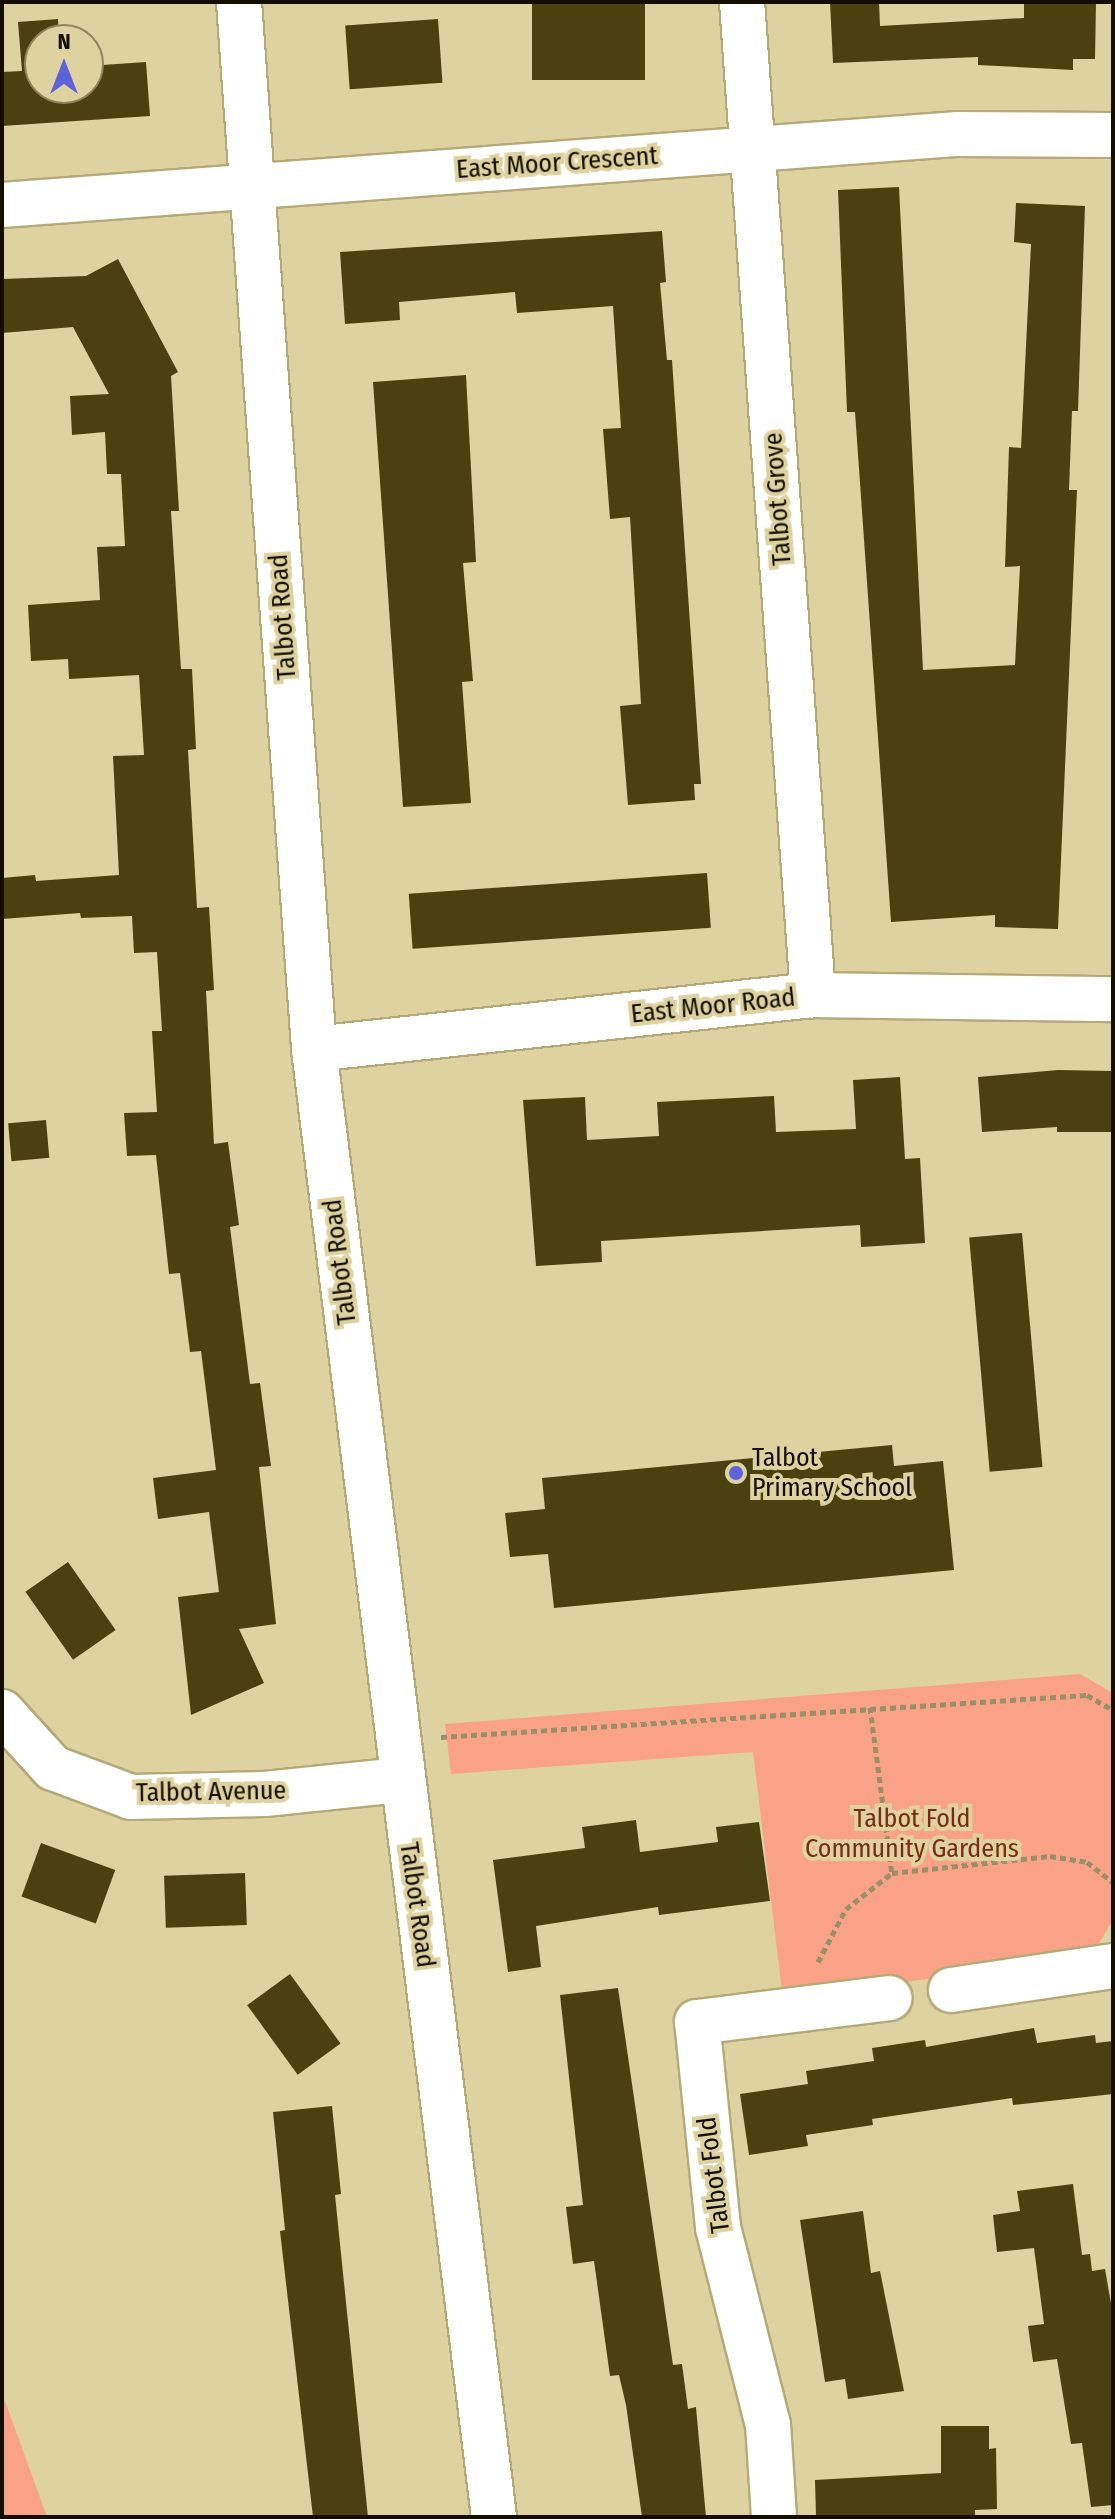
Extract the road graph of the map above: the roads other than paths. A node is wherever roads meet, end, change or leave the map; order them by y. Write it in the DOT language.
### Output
graph roads {
  1 [pos="239,2"];
  2 [pos="742,2"];
  3 [pos="1113,135"];
  4 [pos="753,148"];
  5 [pos="253,186"];
  6 [pos="2,205"];
  7 [pos="813,995"];
  8 [pos="1113,999"];
  9 [pos="314,1049"];
  10 [pos="2,1712"];
  11 [pos="398,1760"];
  12 [pos="1113,1966"];
  13 [pos="951,1990"];
  14 [pos="890,1998"];
  15 [pos="494,2517"];
  16 [pos="774,2517"];
  1 -- 5 [label="street, Talbot Road"];
  2 -- 4 [label="street, Talbot Grove"];
  3 -- 4 [label="street, East Moor Crescent"];
  4 -- 5 [label="street, East Moor Crescent"];
  4 -- 7 [label="street, Talbot Grove"];
  5 -- 6 [label="street, East Moor Crescent"];
  5 -- 9 [label="street, Talbot Road"];
  7 -- 8 [label="street, East Moor Road"];
  7 -- 9 [label="street, East Moor Road"];
  9 -- 11 [label="street, Talbot Road"];
  10 -- 11 [label="street, Talbot Avenue"];
  11 -- 15 [label="street, Talbot Road"];
  12 -- 13 [label="street"];
  14 -- 16 [label="street, Talbot Fold"];
}
